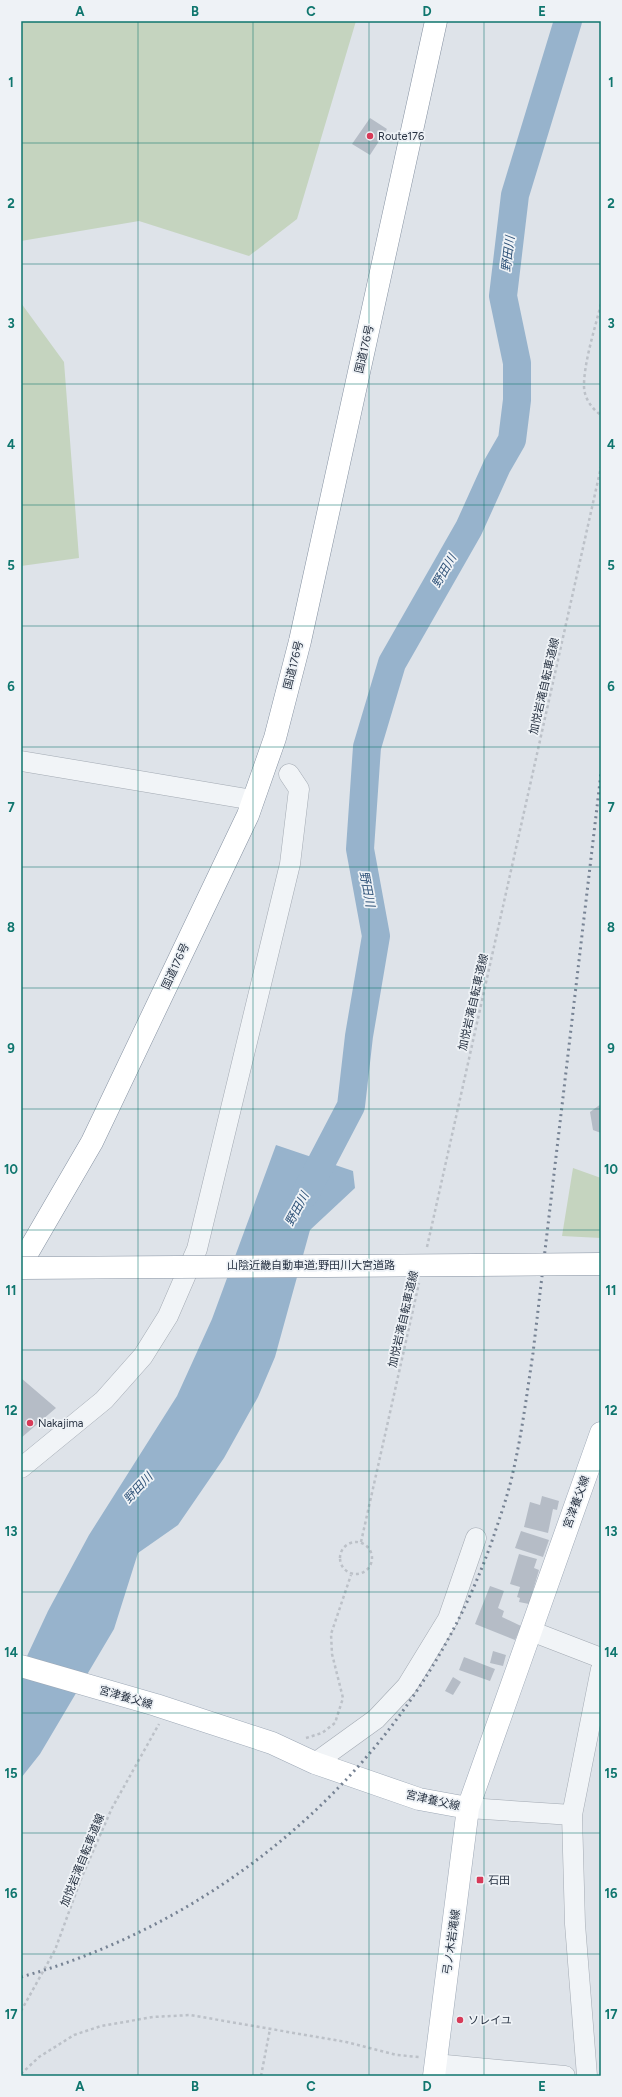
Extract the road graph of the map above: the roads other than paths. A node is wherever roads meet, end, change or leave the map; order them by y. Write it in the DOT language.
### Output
graph roads {
  1 [pos="436,21"];
  2 [pos="21,761"];
  3 [pos="289,774"];
  4 [pos="253,800"];
  5 [pos="25,1243"];
  6 [pos="21,1264"];
  7 [pos="601,1264"];
  8 [pos="21,1268"];
  9 [pos="601,1433"];
  10 [pos="21,1468"];
  11 [pos="476,1538"];
  12 [pos="531,1631"];
  13 [pos="601,1658"];
  14 [pos="21,1666"];
  15 [pos="601,1669"];
  16 [pos="315,1763"];
  17 [pos="468,1808"];
  18 [pos="572,1815"];
  19 [pos="601,2061"];
  20 [pos="435,2066"];
  21 [pos="565,2076"];
  22 [pos="582,2076"];
  23 [pos="587,2076"];
  1 -- 4 [label="main road, 国道176号"];
  2 -- 4 [label="street"];
  3 -- 10 [label="street"];
  4 -- 5 [label="main road, 国道176号"];
  5 -- 6 [label="main road, 国道176号"];
  7 -- 8 [label="main road, 山陰近畿自動車道;野田川大宮道路, bridge"];
  9 -- 12 [label="main road, 宮津養父線"];
  11 -- 16 [label="street"];
  12 -- 13 [label="street"];
  12 -- 17 [label="main road, 宮津養父線"];
  14 -- 16 [label="main road, 宮津養父線"];
  15 -- 18 [label="street"];
  16 -- 17 [label="main road, 宮津養父線"];
  17 -- 18 [label="street"];
  17 -- 20 [label="main road, 弓ノ木岩滝線"];
  18 -- 23 [label="street"];
  19 -- 23 [label="street"];
  20 -- 21 [label="street"];
  22 -- 23 [label="street"];
}
